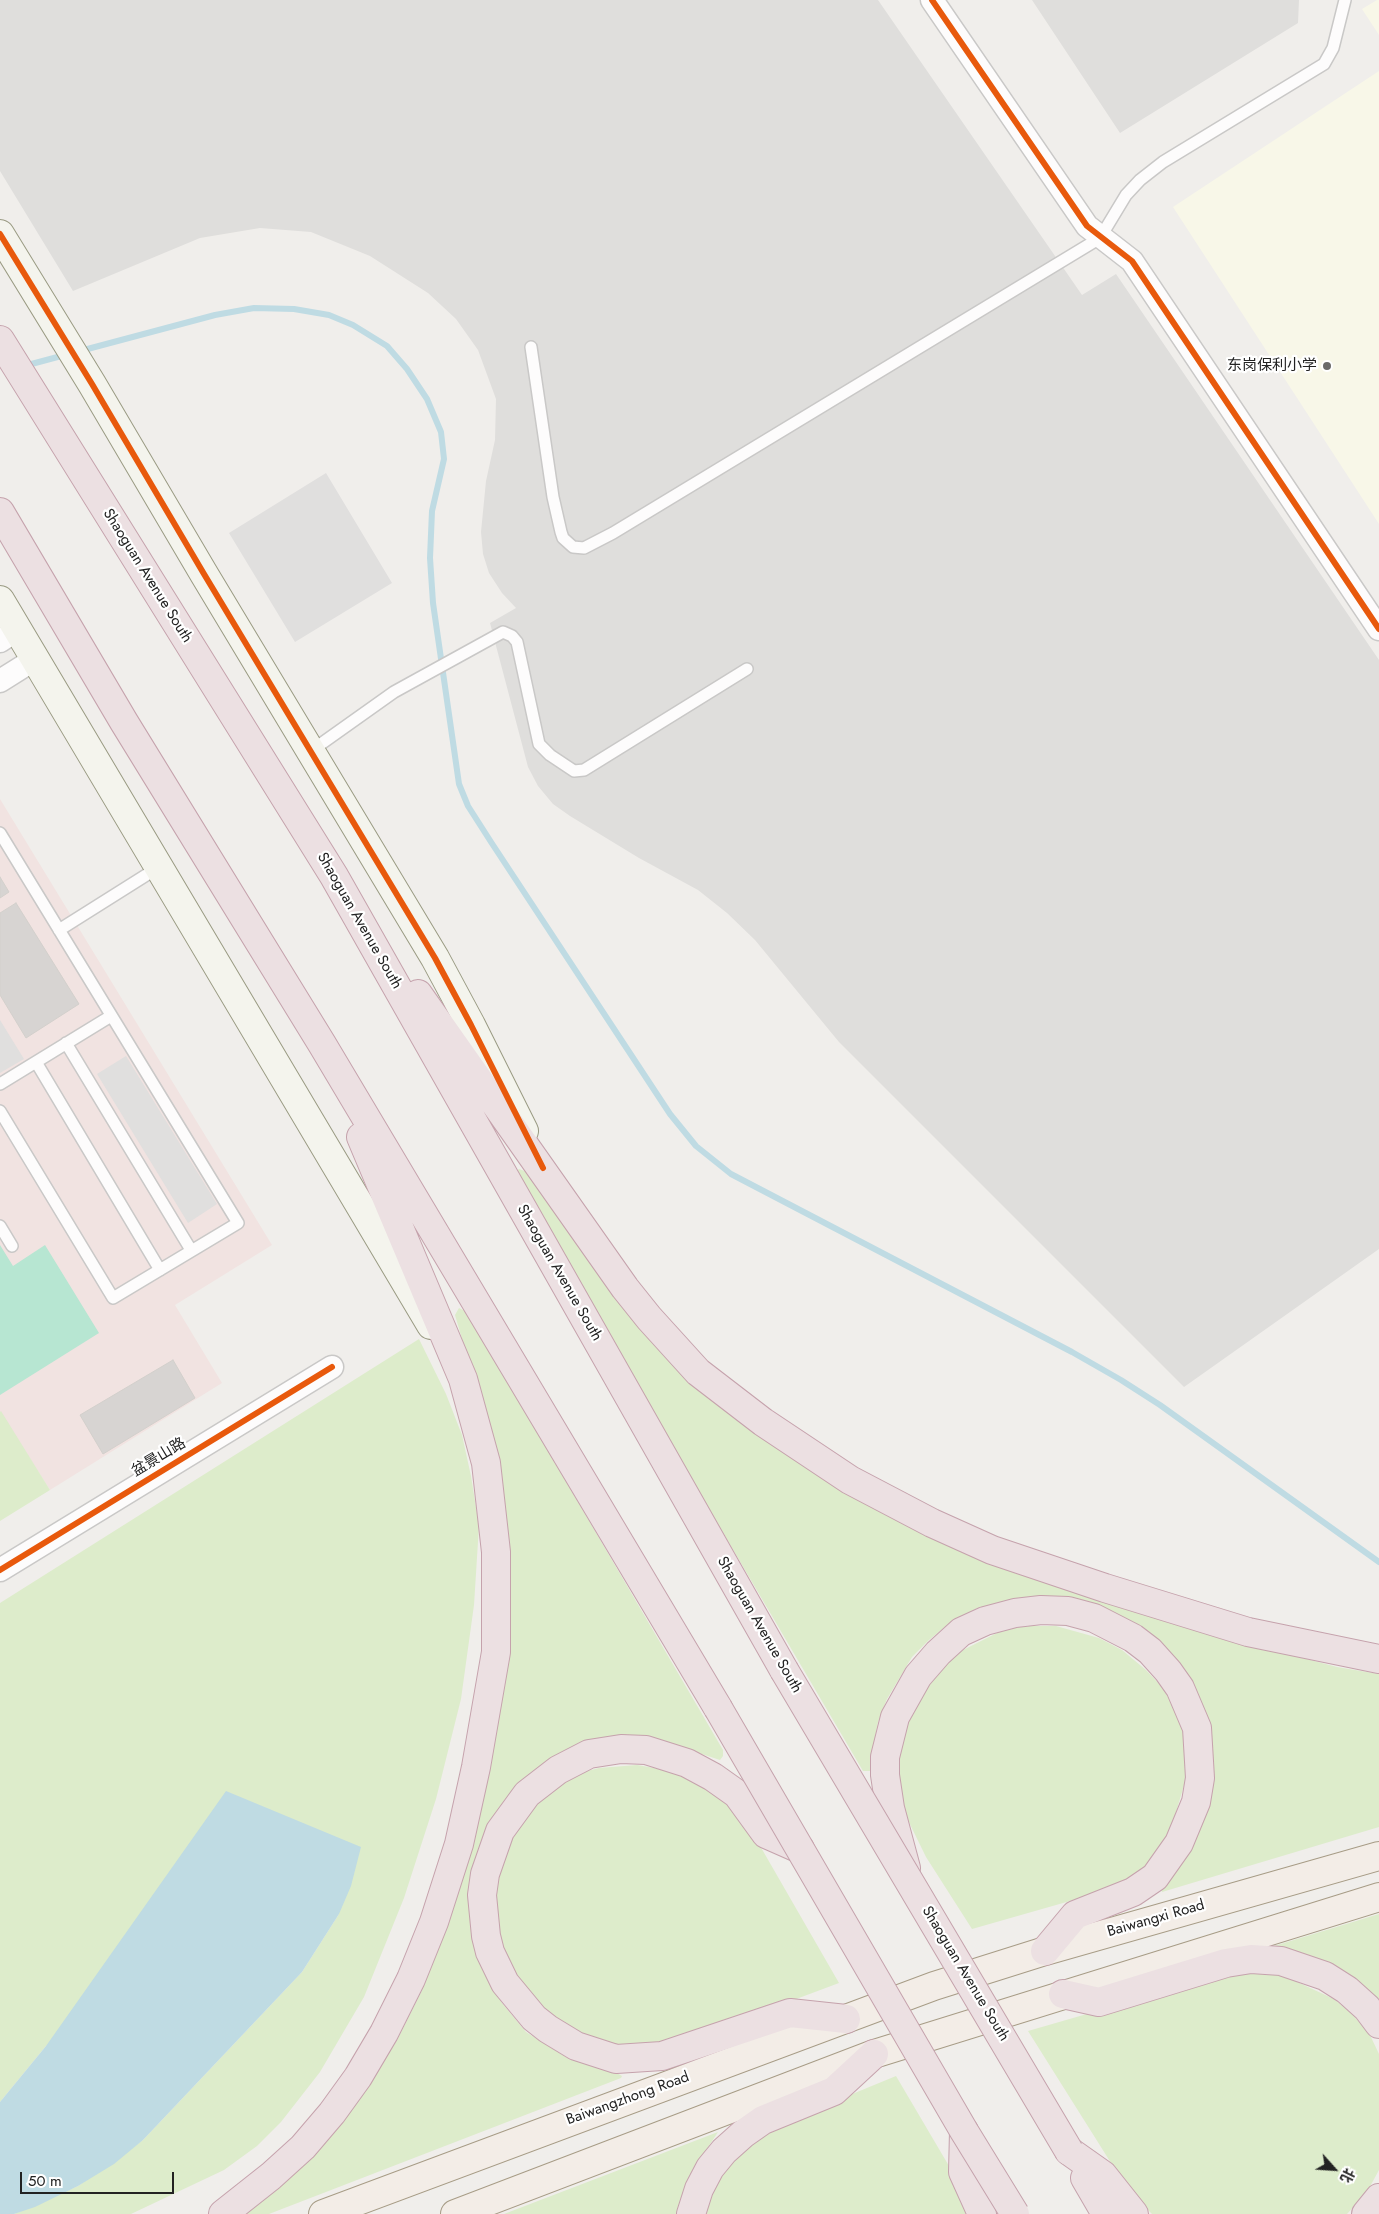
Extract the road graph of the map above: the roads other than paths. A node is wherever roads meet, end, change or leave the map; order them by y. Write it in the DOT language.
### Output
graph roads {
  1 [pos="932,0"];
  2 [pos="1345,0"];
  3 [pos="0,234"];
  4 [pos="1100,238"];
  5 [pos="3,344"];
  6 [pos="530,347"];
  7 [pos="0,512"];
  8 [pos="0,600"];
  9 [pos="1379,629"];
  10 [pos="9,635"];
  11 [pos="35,659"];
  12 [pos="747,669"];
  13 [pos="0,681"];
  14 [pos="311,752"];
  15 [pos="0,833"];
  16 [pos="159,867"];
  17 [pos="334,876"];
  18 [pos="58,930"];
  19 [pos="111,1016"];
  20 [pos="66,1044"];
  21 [pos="322,1044"];
  22 [pos="36,1062"];
  23 [pos="0,1084"];
  24 [pos="0,1112"];
  25 [pos="543,1168"];
  26 [pos="0,1226"];
  27 [pos="12,1246"];
  28 [pos="191,1250"];
  29 [pos="160,1270"];
  30 [pos="332,1367"];
  31 [pos="463,1379"];
  32 [pos="0,1570"];
  33 [pos="1379,1659"];
  34 [pos="800,1849"];
  35 [pos="1379,1856"];
  36 [pos="909,1880"];
  37 [pos="1379,1897"];
  38 [pos="1045,1951"];
  39 [pos="934,1986"];
  40 [pos="1063,1994"];
  41 [pos="846,2019"];
  42 [pos="1379,2024"];
  43 [pos="874,2054"];
  44 [pos="964,2130"];
  45 [pos="1069,2151"];
  46 [pos="1379,2198"];
  47 [pos="224,2214"];
  48 [pos="323,2214"];
  49 [pos="455,2214"];
  50 [pos="691,2214"];
  51 [pos="982,2214"];
  52 [pos="1015,2214"];
  53 [pos="1106,2214"];
  54 [pos="1134,2214"];
  55 [pos="1366,2214"];
  1 -- 4 [label="street"];
  2 -- 4 [label="lane"];
  3 -- 14 [label="street"];
  4 -- 6 [label="lane"];
  4 -- 9 [label="street"];
  5 -- 17 [label="highway, Shaoguan Avenue South"];
  7 -- 21 [label="highway"];
  8 -- 10 [label="street"];
  10 -- 11 [label="street"];
  11 -- 13 [label="street"];
  11 -- 16 [label="street"];
  12 -- 14 [label="lane"];
  14 -- 25 [label="street"];
  15 -- 18 [label="lane"];
  16 -- 18 [label="lane"];
  16 -- 31 [label="street"];
  17 -- 25 [label="highway"];
  17 -- 36 [label="highway, Shaoguan Avenue South, bridge"];
  18 -- 19 [label="lane"];
  19 -- 20 [label="lane"];
  19 -- 28 [label="lane"];
  20 -- 22 [label="lane"];
  20 -- 28 [label="lane"];
  21 -- 31 [label="highway"];
  21 -- 34 [label="highway, bridge"];
  22 -- 23 [label="lane"];
  22 -- 29 [label="lane"];
  24 -- 29 [label="lane"];
  25 -- 33 [label="highway"];
  26 -- 27 [label="lane"];
  28 -- 29 [label="lane"];
  30 -- 32 [label="street, 盆景山路"];
  31 -- 47 [label="highway"];
  34 -- 41 [label="highway"];
  34 -- 44 [label="highway, bridge"];
  35 -- 38 [label="main road, Baiwangxi Road"];
  36 -- 38 [label="highway"];
  36 -- 45 [label="highway, Shaoguan Avenue South, bridge"];
  37 -- 40 [label="main road"];
  38 -- 39 [label="main road, Baiwangxi Road"];
  39 -- 41 [label="main road, Baiwangzhong Road"];
  40 -- 42 [label="highway"];
  40 -- 43 [label="main road"];
  41 -- 48 [label="main road, Baiwangzhong Road"];
  43 -- 49 [label="main road"];
  43 -- 50 [label="highway"];
  44 -- 51 [label="highway"];
  44 -- 52 [label="highway, bridge"];
  45 -- 53 [label="highway, Shaoguan Avenue South"];
  45 -- 54 [label="highway"];
  46 -- 55 [label="highway"];
}
